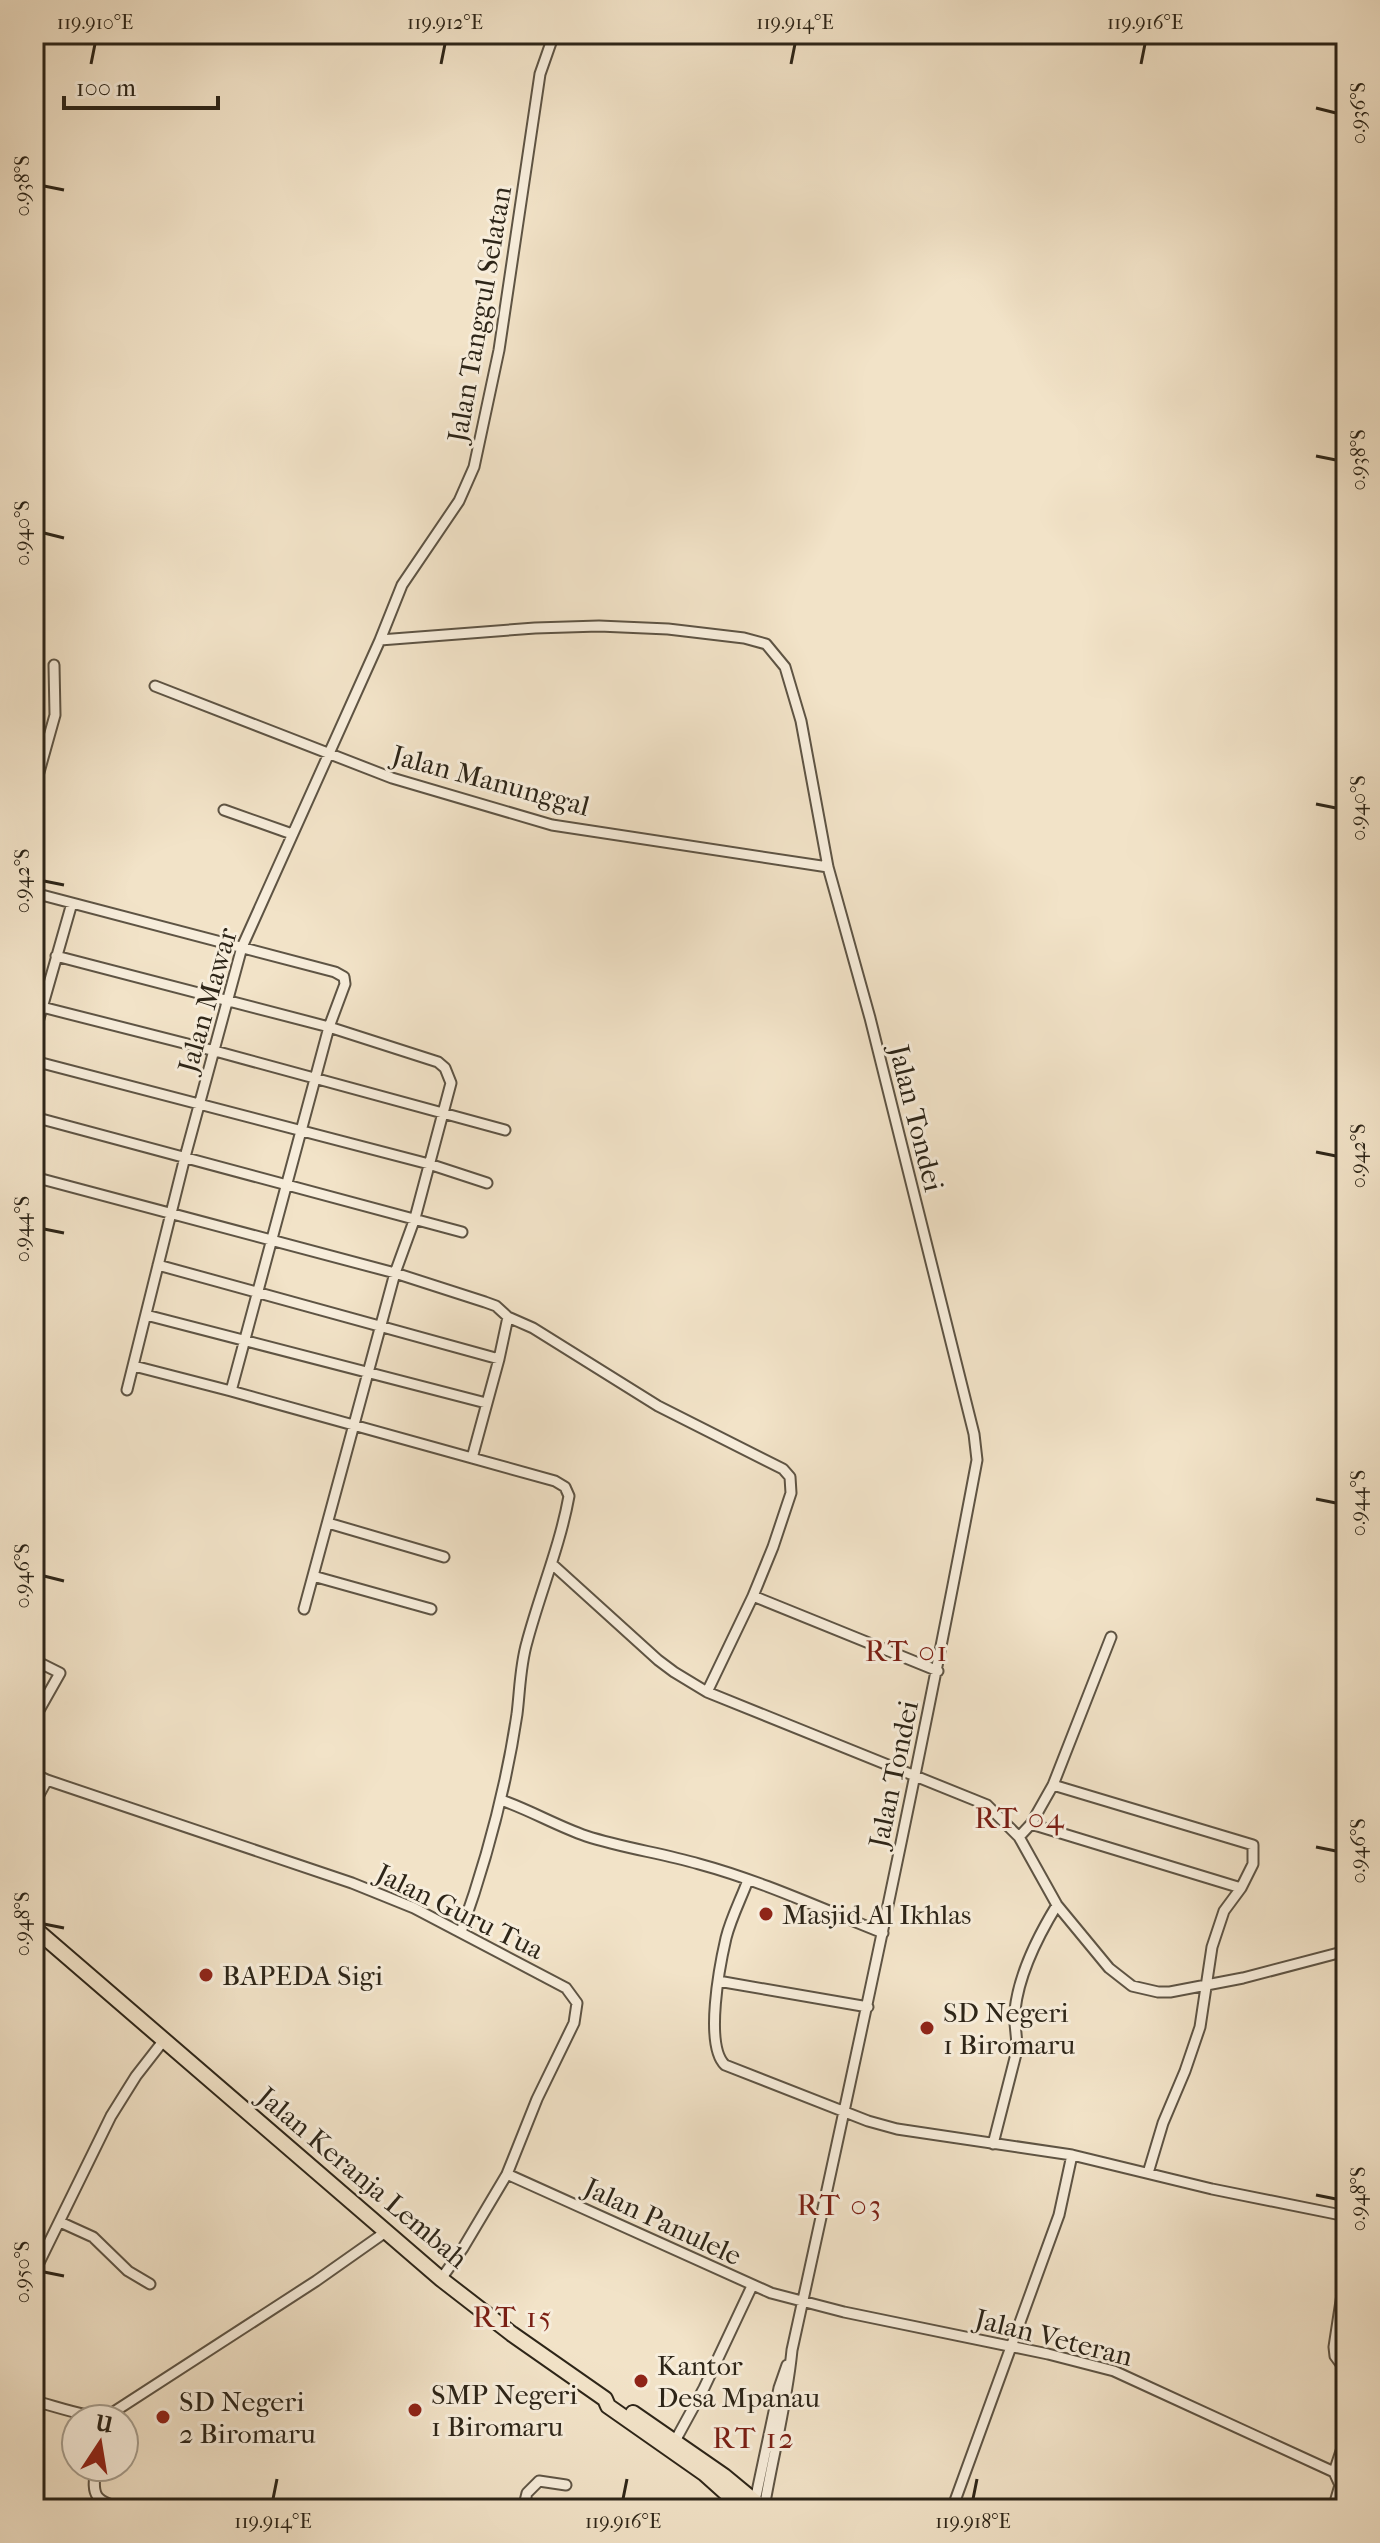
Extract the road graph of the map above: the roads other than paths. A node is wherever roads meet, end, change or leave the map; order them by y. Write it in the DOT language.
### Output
graph roads {
  1 [pos="554,34"];
  2 [pos="380,640"];
  3 [pos="54,665"];
  4 [pos="155,686"];
  5 [pos="328,752"];
  6 [pos="34,790"];
  7 [pos="224,810"];
  8 [pos="292,834"];
  9 [pos="828,867"];
  10 [pos="34,893"];
  11 [pos="72,903"];
  12 [pos="242,947"];
  13 [pos="56,956"];
  14 [pos="227,1000"];
  15 [pos="42,1007"];
  16 [pos="329,1027"];
  17 [pos="34,1036"];
  18 [pos="215,1051"];
  19 [pos="34,1061"];
  20 [pos="316,1079"];
  21 [pos="200,1104"];
  22 [pos="444,1114"];
  23 [pos="34,1117"];
  24 [pos="302,1130"];
  25 [pos="505,1130"];
  26 [pos="185,1157"];
  27 [pos="429,1164"];
  28 [pos="34,1177"];
  29 [pos="487,1183"];
  30 [pos="287,1184"];
  31 [pos="170,1215"];
  32 [pos="415,1218"];
  33 [pos="462,1232"];
  34 [pos="272,1242"];
  35 [pos="158,1265"];
  36 [pos="395,1273"];
  37 [pos="258,1291"];
  38 [pos="146,1315"];
  39 [pos="508,1317"];
  40 [pos="382,1328"];
  41 [pos="243,1338"];
  42 [pos="499,1359"];
  43 [pos="134,1366"];
  44 [pos="369,1373"];
  45 [pos="127,1390"];
  46 [pos="231,1391"];
  47 [pos="486,1403"];
  48 [pos="354,1425"];
  49 [pos="472,1458"];
  50 [pos="328,1523"];
  51 [pos="444,1557"];
  52 [pos="552,1564"];
  53 [pos="313,1576"];
  54 [pos="753,1596"];
  55 [pos="304,1609"];
  56 [pos="431,1609"];
  57 [pos="1111,1637"];
  58 [pos="34,1660"];
  59 [pos="938,1671"];
  60 [pos="707,1692"];
  61 [pos="34,1719"];
  62 [pos="34,1774"];
  63 [pos="915,1776"];
  64 [pos="47,1780"];
  65 [pos="1053,1785"];
  66 [pos="501,1800"];
  67 [pos="34,1804"];
  68 [pos="1031,1824"];
  69 [pos="1019,1837"];
  70 [pos="748,1880"];
  71 [pos="1241,1888"];
  72 [pos="1057,1905"];
  73 [pos="34,1928"];
  74 [pos="461,1932"];
  75 [pos="883,1933"];
  76 [pos="1346,1951"];
  77 [pos="718,1981"];
  78 [pos="1204,1986"];
  79 [pos="868,2007"];
  80 [pos="164,2040"];
  81 [pos="845,2112"];
  82 [pos="993,2144"];
  83 [pos="1072,2155"];
  84 [pos="1148,2173"];
  85 [pos="507,2174"];
  86 [pos="1346,2216"];
  87 [pos="60,2222"];
  88 [pos="387,2231"];
  89 [pos="1346,2268"];
  90 [pos="34,2273"];
  91 [pos="441,2279"];
  92 [pos="150,2284"];
  93 [pos="752,2286"];
  94 [pos="802,2303"];
  95 [pos="1012,2347"];
  96 [pos="1346,2371"];
  97 [pos="605,2399"];
  98 [pos="34,2401"];
  99 [pos="128,2403"];
  100 [pos="60,2409"];
  101 [pos="1346,2436"];
  102 [pos="675,2441"];
  103 [pos="1334,2472"];
  104 [pos="94,2483"];
  105 [pos="566,2485"];
  106 [pos="757,2508"];
  107 [pos="125,2509"];
  108 [pos="523,2509"];
  109 [pos="952,2509"];
  110 [pos="1333,2509"];
  1 -- 2 [label="street, Jalan Tanggul Selatan"];
  2 -- 5 [label="street, Jalan Mawar"];
  2 -- 9 [label="street, Jalan Tondei"];
  3 -- 6 [label="street"];
  4 -- 5 [label="street, Jalan Manunggal"];
  5 -- 8 [label="street, Jalan Mawar"];
  5 -- 9 [label="street, Jalan Manunggal"];
  7 -- 8 [label="street"];
  8 -- 12 [label="street, Jalan Mawar"];
  9 -- 59 [label="street, Jalan Tondei"];
  10 -- 11 [label="street"];
  11 -- 12 [label="street"];
  11 -- 13 [label="street"];
  12 -- 14 [label="street, Jalan Mawar"];
  12 -- 16 [label="street"];
  13 -- 14 [label="street"];
  13 -- 15 [label="street"];
  14 -- 16 [label="street"];
  14 -- 18 [label="street, Jalan Mawar"];
  15 -- 17 [label="street"];
  15 -- 18 [label="street"];
  16 -- 20 [label="street"];
  16 -- 22 [label="street"];
  18 -- 20 [label="street"];
  18 -- 21 [label="street, Jalan Mawar"];
  19 -- 21 [label="street"];
  20 -- 22 [label="street"];
  20 -- 24 [label="street"];
  21 -- 24 [label="street"];
  21 -- 26 [label="street, Jalan Mawar"];
  22 -- 25 [label="street"];
  22 -- 27 [label="street"];
  23 -- 26 [label="street"];
  24 -- 27 [label="street"];
  24 -- 30 [label="street"];
  26 -- 30 [label="street"];
  26 -- 31 [label="street, Jalan Mawar"];
  27 -- 29 [label="street"];
  27 -- 32 [label="street"];
  28 -- 31 [label="street"];
  30 -- 32 [label="street"];
  30 -- 34 [label="street"];
  31 -- 34 [label="street"];
  31 -- 35 [label="street, Jalan Mawar"];
  32 -- 33 [label="street"];
  32 -- 36 [label="street"];
  34 -- 36 [label="street"];
  34 -- 37 [label="street"];
  35 -- 37 [label="street"];
  35 -- 38 [label="street, Jalan Mawar"];
  36 -- 39 [label="street"];
  36 -- 40 [label="street"];
  37 -- 40 [label="street"];
  37 -- 41 [label="street"];
  38 -- 41 [label="street"];
  38 -- 43 [label="street, Jalan Mawar"];
  39 -- 42 [label="street"];
  39 -- 54 [label="street"];
  40 -- 42 [label="street"];
  40 -- 44 [label="street"];
  41 -- 44 [label="street"];
  41 -- 46 [label="street"];
  42 -- 47 [label="street"];
  43 -- 45 [label="street, Jalan Mawar"];
  43 -- 46 [label="street"];
  44 -- 47 [label="street"];
  44 -- 48 [label="street"];
  46 -- 48 [label="street"];
  47 -- 49 [label="street"];
  48 -- 49 [label="street"];
  48 -- 50 [label="street"];
  49 -- 52 [label="street"];
  50 -- 51 [label="street"];
  50 -- 53 [label="street"];
  52 -- 60 [label="street"];
  52 -- 66 [label="street"];
  53 -- 55 [label="street"];
  53 -- 56 [label="street"];
  54 -- 59 [label="street"];
  54 -- 60 [label="street"];
  57 -- 65 [label="street"];
  58 -- 61 [label="street"];
  59 -- 63 [label="street, Jalan Tondei"];
  60 -- 63 [label="street"];
  62 -- 64 [label="street, Jalan Guru Tua"];
  63 -- 69 [label="street"];
  63 -- 75 [label="street, Jalan Tondei"];
  64 -- 67 [label="street"];
  64 -- 74 [label="street, Jalan Guru Tua"];
  65 -- 68 [label="street"];
  65 -- 71 [label="street"];
  66 -- 70 [label="street"];
  66 -- 74 [label="street"];
  68 -- 69 [label="street"];
  68 -- 71 [label="street"];
  69 -- 72 [label="street"];
  70 -- 75 [label="street"];
  70 -- 77 [label="street"];
  71 -- 78 [label="street"];
  72 -- 78 [label="street"];
  72 -- 82 [label="street"];
  73 -- 80 [label="main road, Jalan Keranja Lembah"];
  74 -- 85 [label="street, Jalan Guru Tua"];
  75 -- 79 [label="street, Jalan Tondei"];
  76 -- 78 [label="street"];
  77 -- 79 [label="street"];
  77 -- 81 [label="street"];
  78 -- 84 [label="street"];
  79 -- 81 [label="street, Jalan Tondei"];
  80 -- 87 [label="street"];
  80 -- 88 [label="main road, Jalan Keranja Lembah"];
  81 -- 82 [label="street"];
  81 -- 94 [label="street, Jalan Tondei"];
  82 -- 83 [label="street"];
  83 -- 84 [label="street"];
  83 -- 95 [label="street"];
  84 -- 86 [label="street"];
  85 -- 91 [label="street, Jalan Guru Tua"];
  85 -- 93 [label="street, Jalan Panulele"];
  87 -- 90 [label="street"];
  87 -- 92 [label="street"];
  88 -- 91 [label="main road, Jalan Keranja Lembah"];
  88 -- 99 [label="street"];
  89 -- 96 [label="street"];
  91 -- 97 [label="main road, Jalan Keranja Lembah"];
  93 -- 94 [label="street, Jalan Panulele"];
  93 -- 102 [label="street"];
  94 -- 95 [label="street, Jalan Veteran"];
  94 -- 106 [label="street, Jalan Tondei"];
  95 -- 103 [label="street, Jalan Veteran"];
  95 -- 109 [label="street"];
  97 -- 102 [label="main road"];
  97 -- 106 [label="main road, Jalan Keranja Lembah"];
  98 -- 100 [label="street"];
  101 -- 103 [label="street"];
  102 -- 106 [label="main road"];
  103 -- 110 [label="street"];
  104 -- 107 [label="street"];
  105 -- 108 [label="street"];
}
